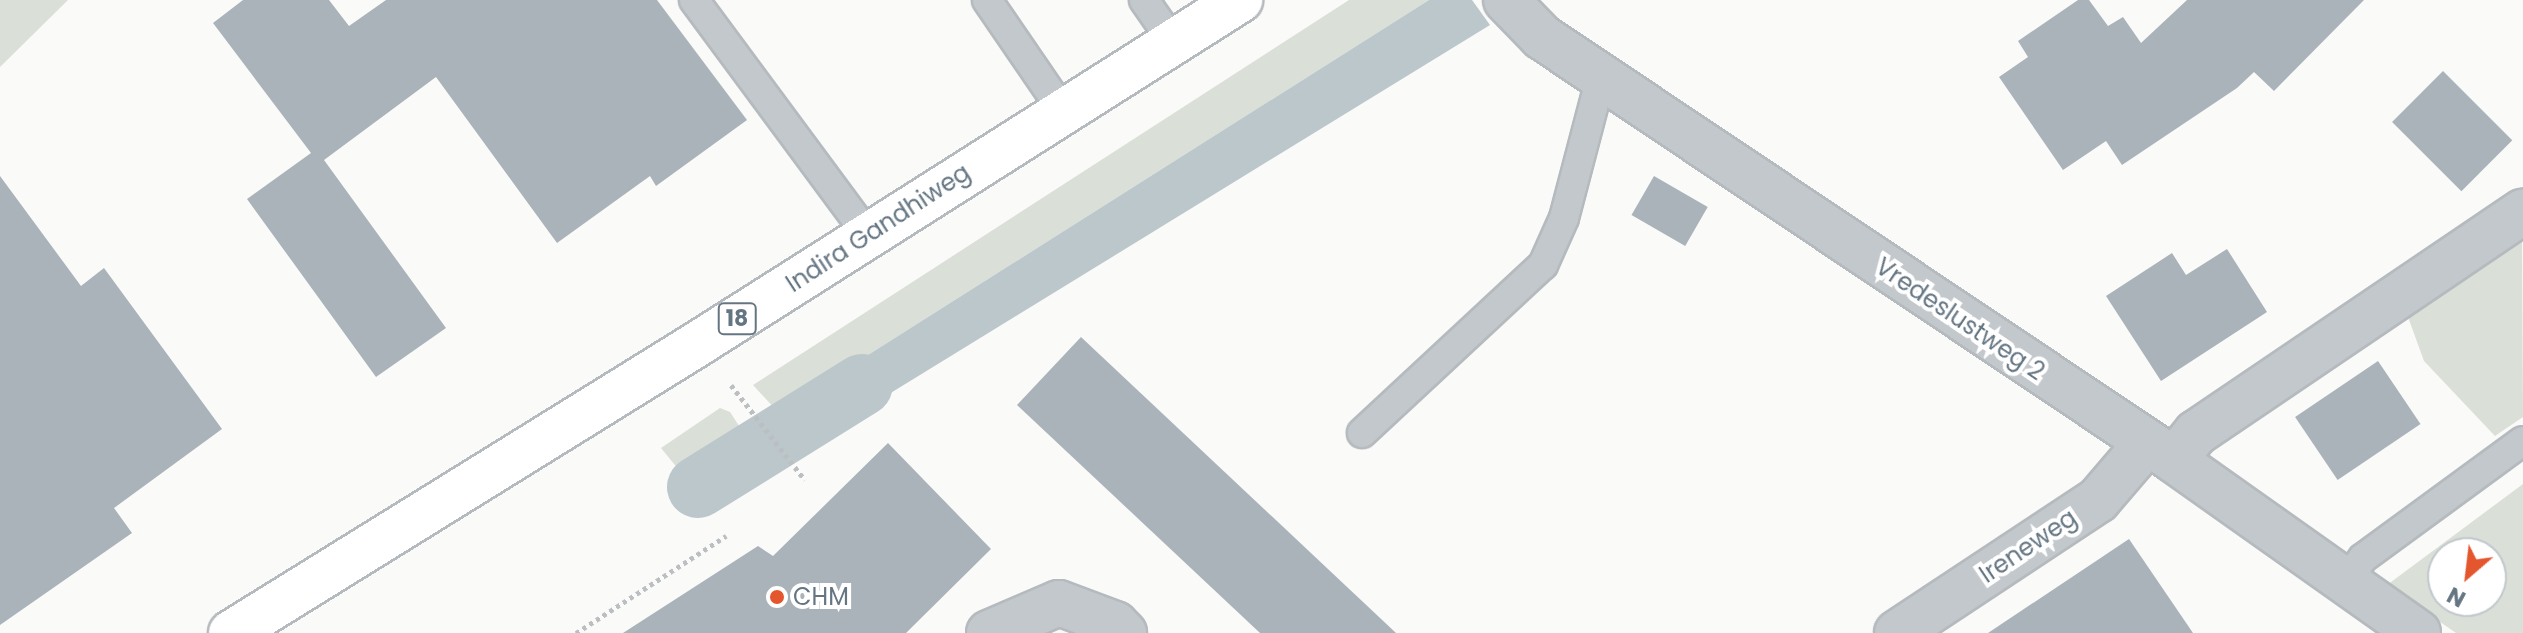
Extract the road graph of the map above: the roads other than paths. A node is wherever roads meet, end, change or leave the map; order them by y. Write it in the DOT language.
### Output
graph roads {
  1 [pos="694,0"];
  2 [pos="987,0"];
  3 [pos="1144,0"];
  4 [pos="1240,0"];
  5 [pos="1506,0"];
  6 [pos="1174,43"];
  7 [pos="1601,77"];
  8 [pos="1063,111"];
  9 [pos="2523,212"];
  10 [pos="868,235"];
  11 [pos="1362,433"];
  12 [pos="2523,441"];
  13 [pos="2160,452"];
  14 [pos="2346,582"];
  15 [pos="231,633"];
  16 [pos="989,633"];
  17 [pos="1124,633"];
  18 [pos="1897,633"];
  19 [pos="2418,633"];
  1 -- 10 [label="lane"];
  2 -- 8 [label="lane"];
  3 -- 6 [label="lane"];
  4 -- 6 [label="main road, Indira Gandhiweg / 18"];
  5 -- 7 [label="street, Vredeslustweg 2"];
  6 -- 8 [label="main road, Indira Gandhiweg / 18"];
  7 -- 11 [label="lane"];
  7 -- 13 [label="street, Vredeslustweg 2"];
  8 -- 10 [label="main road, Indira Gandhiweg / 18"];
  9 -- 13 [label="street, Ireneweg"];
  10 -- 15 [label="main road, Indira Gandhiweg / 18"];
  12 -- 14 [label="lane"];
  13 -- 14 [label="street, Vredeslustweg 2"];
  13 -- 18 [label="street, Ireneweg"];
  14 -- 19 [label="street, Vredeslustweg 2"];
  16 -- 17 [label="street"];
}
